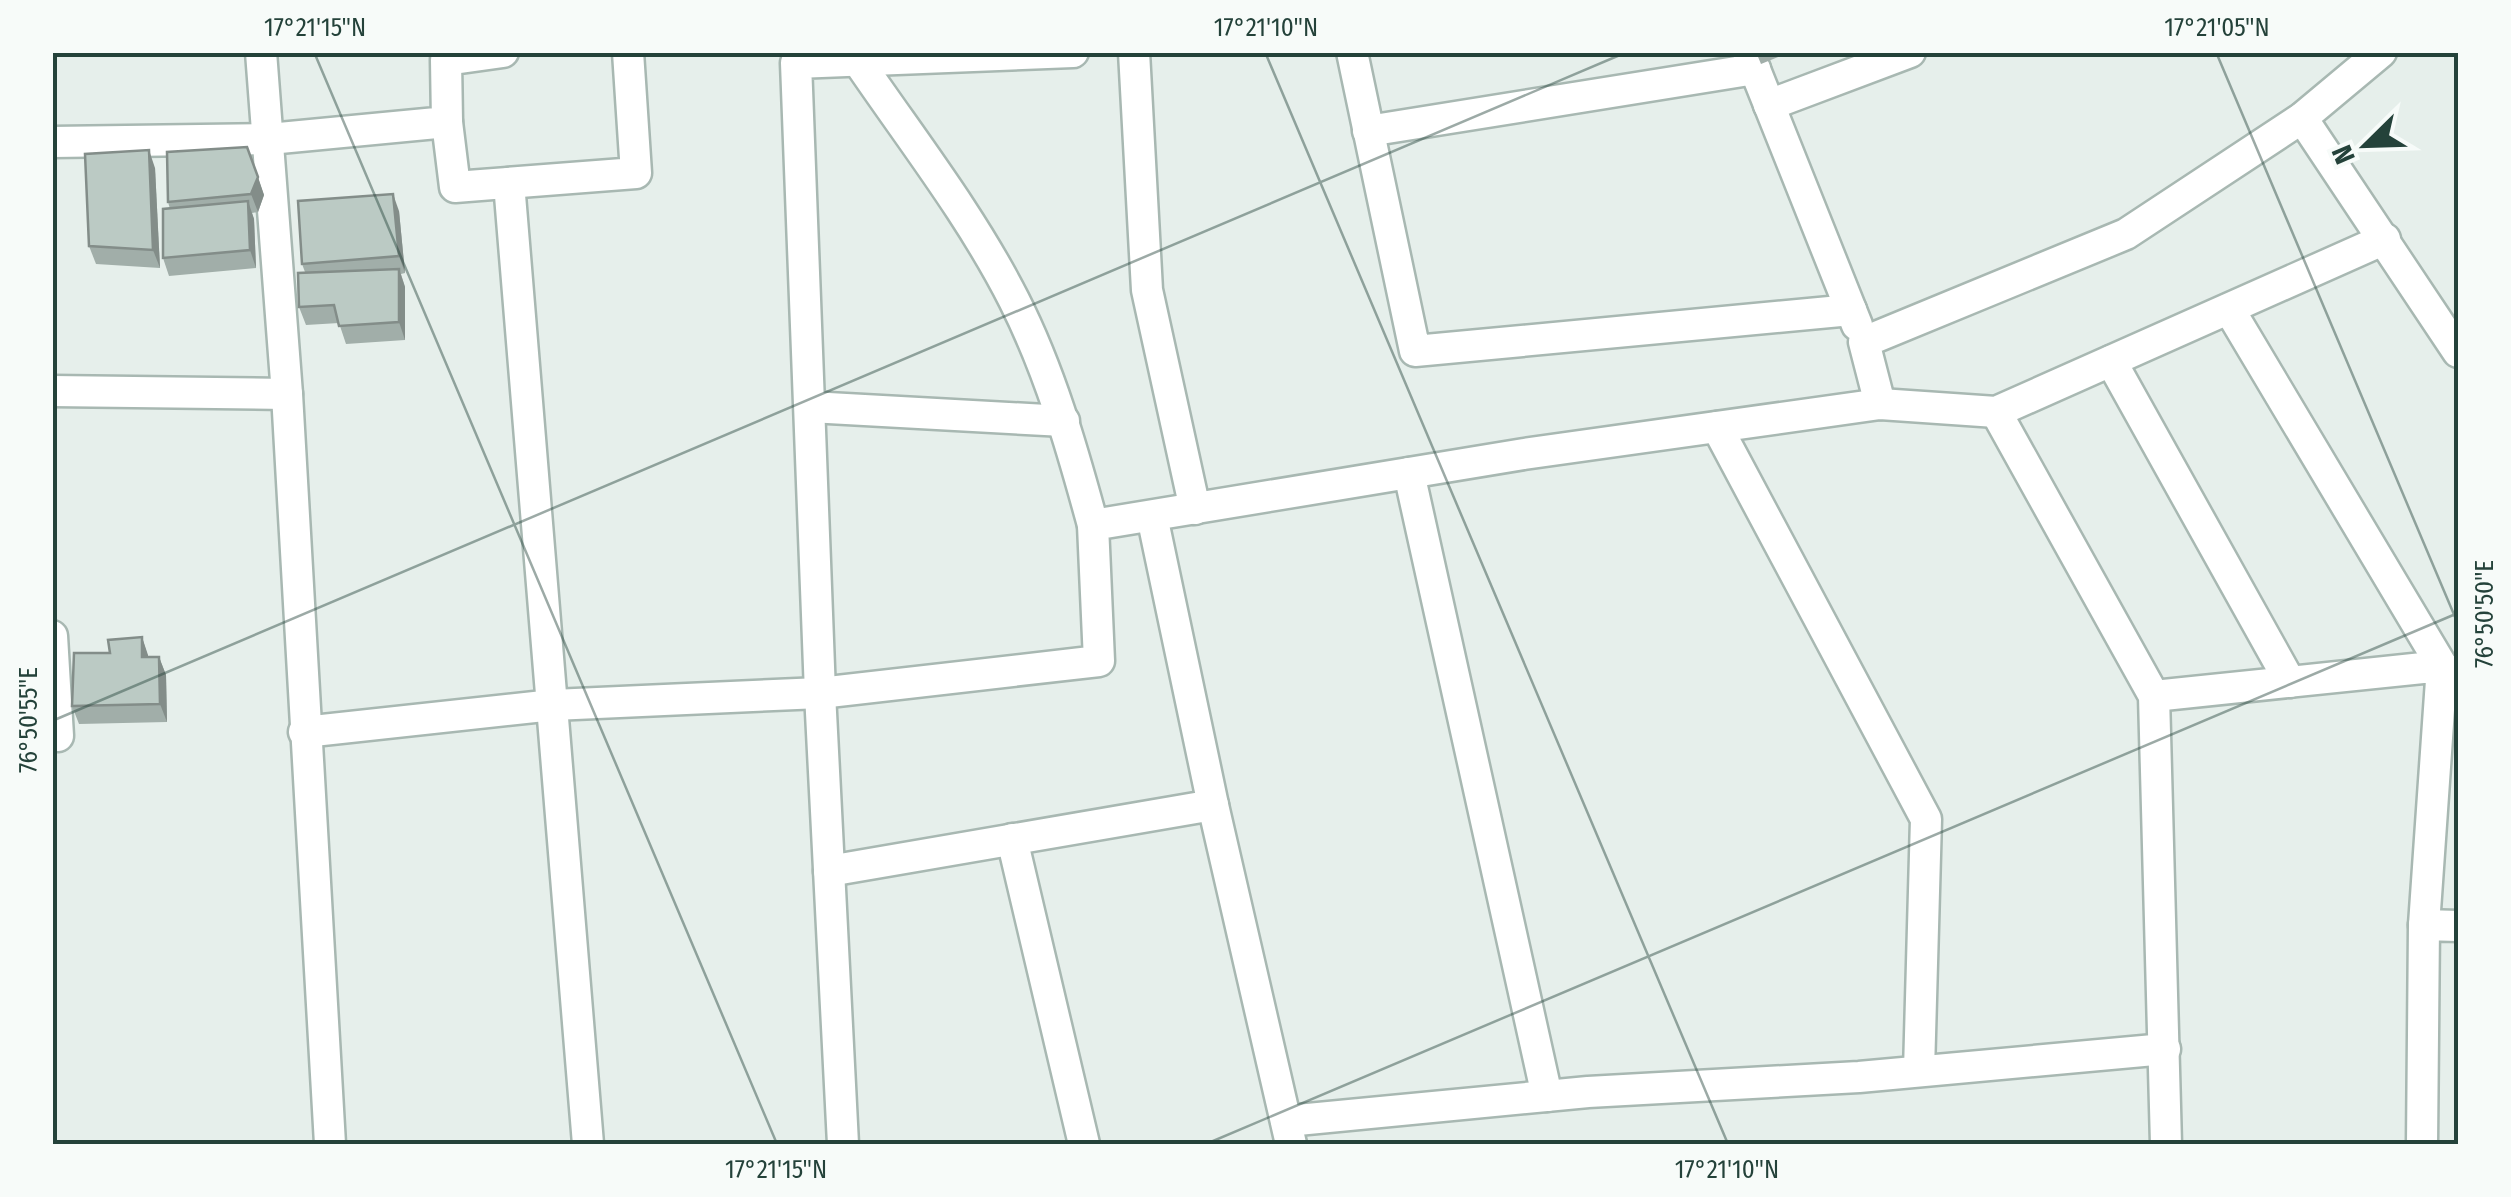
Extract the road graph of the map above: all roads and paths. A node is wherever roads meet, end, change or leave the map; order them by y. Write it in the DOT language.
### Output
graph roads {
  1 [pos="261,52"];
  2 [pos="503,52"];
  3 [pos="628,52"];
  4 [pos="1072,52"];
  5 [pos="1134,52"];
  6 [pos="1352,52"];
  7 [pos="1910,52"];
  8 [pos="2381,52"];
  9 [pos="446,56"];
  10 [pos="858,61"];
  11 [pos="1752,61"];
  12 [pos="1770,105"];
  13 [pos="2302,118"];
  14 [pos="447,122"];
  15 [pos="1368,131"];
  16 [pos="269,139"];
  17 [pos="52,142"];
  18 [pos="509,183"];
  19 [pos="2385,240"];
  20 [pos="2229,309"];
  21 [pos="1851,310"];
  22 [pos="1864,342"];
  23 [pos="2458,352"];
  24 [pos="2111,361"];
  25 [pos="52,391"];
  26 [pos="287,394"];
  27 [pos="1880,404"];
  28 [pos="810,407"];
  29 [pos="1996,412"];
  30 [pos="1064,421"];
  31 [pos="1717,427"];
  32 [pos="1409,473"];
  33 [pos="1195,509"];
  34 [pos="1152,516"];
  35 [pos="1093,524"];
  36 [pos="52,636"];
  37 [pos="2442,666"];
  38 [pos="2290,682"];
  39 [pos="820,692"];
  40 [pos="2154,696"];
  41 [pos="2449,698"];
  42 [pos="553,705"];
  43 [pos="304,732"];
  44 [pos="58,736"];
  45 [pos="1213,805"];
  46 [pos="1012,839"];
  47 [pos="829,871"];
  48 [pos="2424,925"];
  49 [pos="2458,926"];
  50 [pos="2165,1049"];
  51 [pos="1919,1071"];
  52 [pos="1547,1096"];
  53 [pos="1289,1133"];
  54 [pos="330,1144"];
  55 [pos="588,1144"];
  56 [pos="843,1144"];
  57 [pos="1084,1144"];
  58 [pos="2166,1144"];
  59 [pos="2422,1144"];
  1 -- 16 [label="street"];
  2 -- 9 [label="street"];
  3 -- 18 [label="street"];
  4 -- 10 [label="street"];
  5 -- 33 [label="street"];
  6 -- 15 [label="street"];
  7 -- 12 [label="street"];
  8 -- 13 [label="street"];
  9 -- 14 [label="street"];
  10 -- 28 [label="street"];
  10 -- 30 [label="street"];
  11 -- 12 [label="street"];
  11 -- 15 [label="street"];
  12 -- 21 [label="street"];
  13 -- 19 [label="street"];
  13 -- 22 [label="street"];
  14 -- 16 [label="street"];
  14 -- 18 [label="street"];
  15 -- 21 [label="street"];
  16 -- 17 [label="street"];
  16 -- 26 [label="street"];
  18 -- 42 [label="street"];
  19 -- 20 [label="street"];
  19 -- 23 [label="street"];
  20 -- 24 [label="street"];
  20 -- 37 [label="street"];
  21 -- 22 [label="street"];
  22 -- 27 [label="street"];
  24 -- 29 [label="street"];
  24 -- 38 [label="street"];
  25 -- 26 [label="street"];
  26 -- 43 [label="street"];
  27 -- 29 [label="street"];
  27 -- 31 [label="street"];
  28 -- 30 [label="street"];
  28 -- 39 [label="street"];
  29 -- 40 [label="street"];
  30 -- 35 [label="street"];
  31 -- 32 [label="street"];
  31 -- 51 [label="street"];
  32 -- 33 [label="street"];
  32 -- 52 [label="street"];
  33 -- 34 [label="street"];
  34 -- 35 [label="street"];
  34 -- 45 [label="street"];
  35 -- 39 [label="street"];
  36 -- 44 [label="street"];
  37 -- 38 [label="street"];
  37 -- 41 [label="street"];
  38 -- 40 [label="street"];
  39 -- 42 [label="street"];
  39 -- 47 [label="street"];
  40 -- 50 [label="street"];
  41 -- 48 [label="street"];
  42 -- 43 [label="street"];
  42 -- 55 [label="street"];
  43 -- 54 [label="street"];
  45 -- 46 [label="street"];
  45 -- 53 [label="street"];
  46 -- 47 [label="street"];
  46 -- 57 [label="street"];
  47 -- 56 [label="street"];
  48 -- 49 [label="street"];
  48 -- 59 [label="street"];
  50 -- 51 [label="street"];
  50 -- 58 [label="street"];
  51 -- 52 [label="street"];
  52 -- 53 [label="street"];
}
